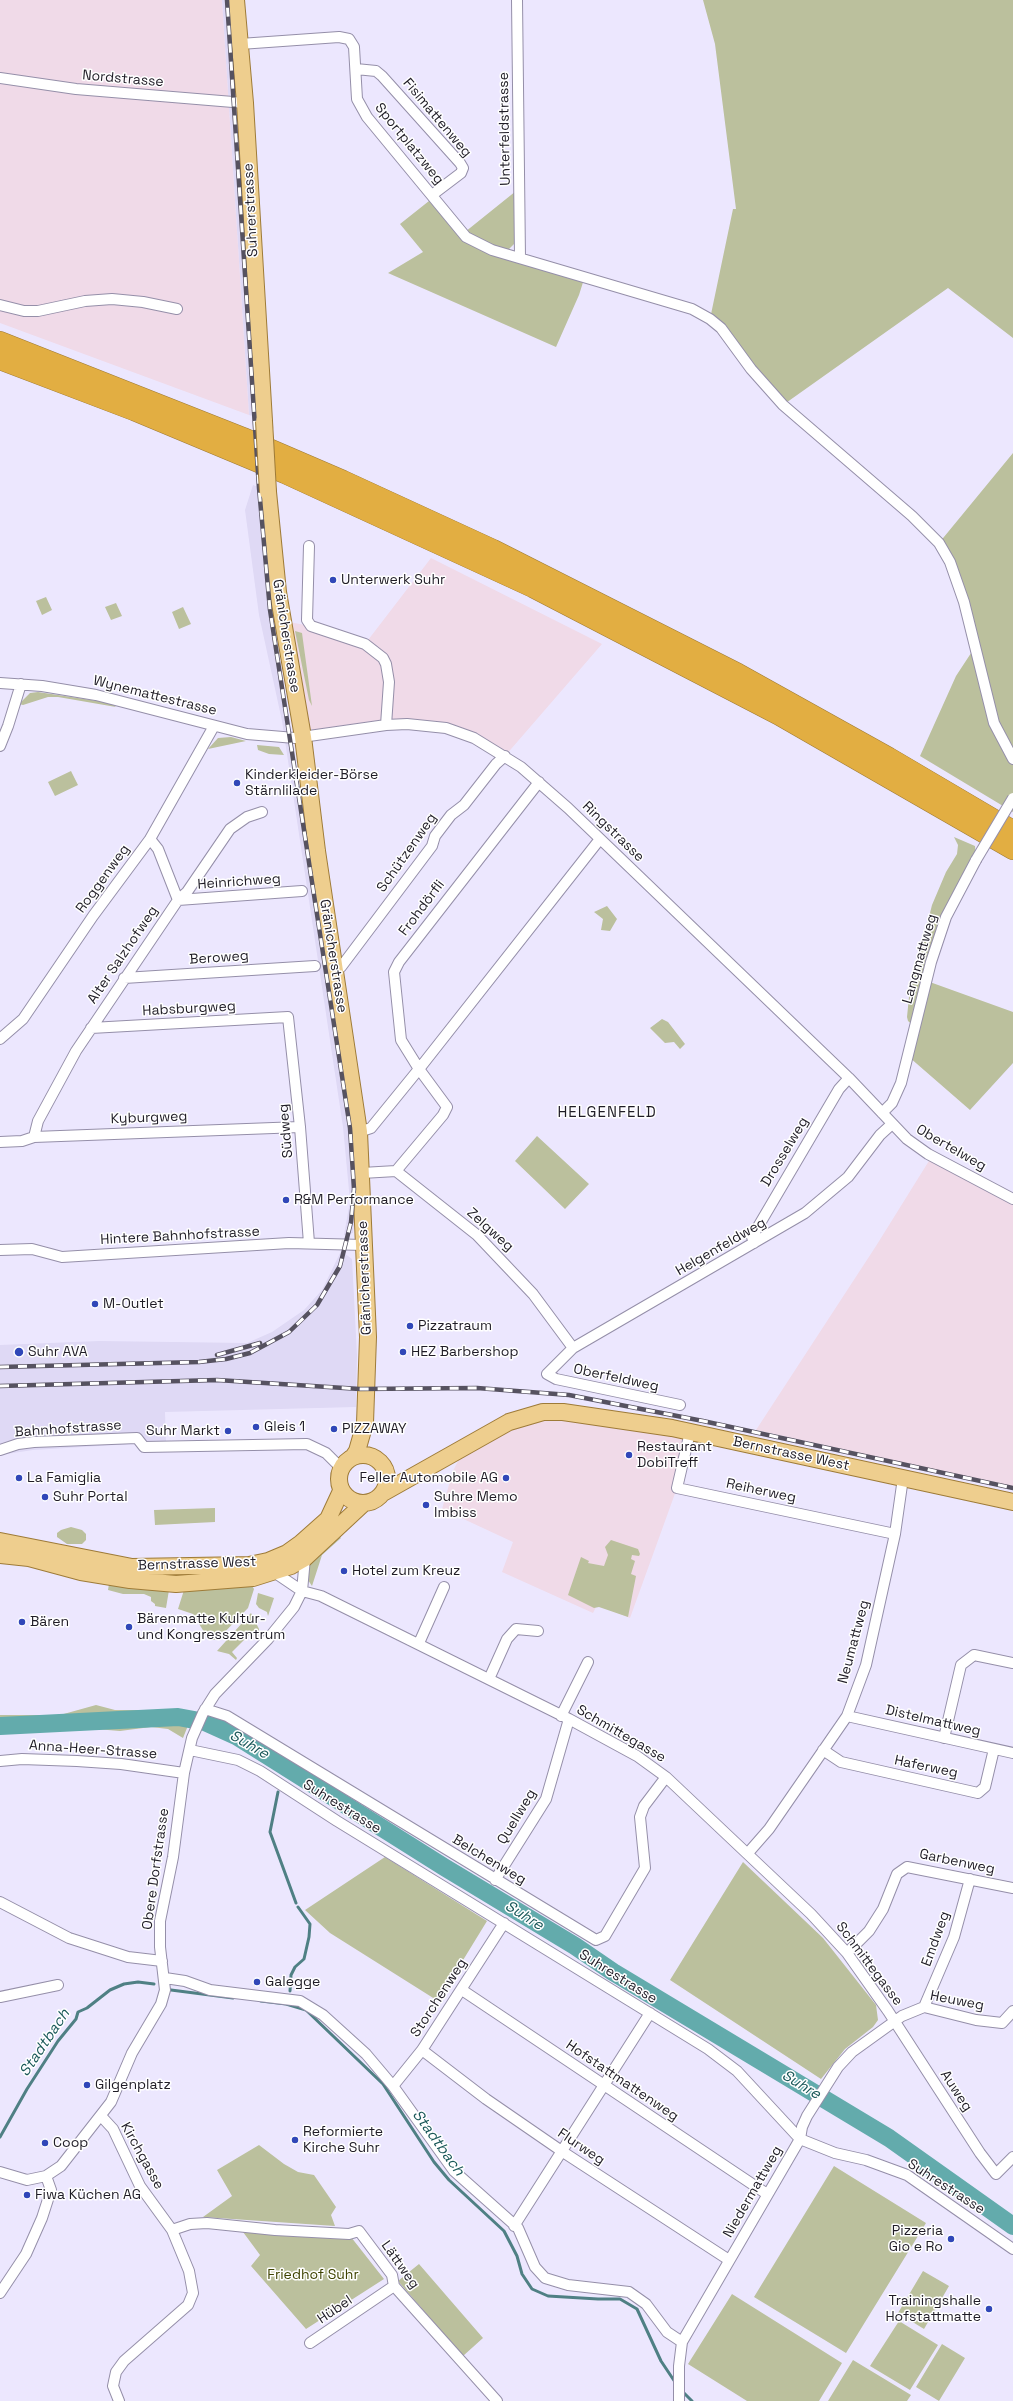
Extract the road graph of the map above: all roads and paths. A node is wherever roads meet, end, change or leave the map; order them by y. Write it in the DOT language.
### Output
graph roads {
  1 [pos="236,0"];
  2 [pos="517,0"];
  3 [pos="240,44"];
  4 [pos="356,69"];
  5 [pos="0,78"];
  6 [pos="245,102"];
  7 [pos="432,195"];
  8 [pos="520,257"];
  9 [pos="0,305"];
  10 [pos="176,309"];
  11 [pos="0,341"];
  12 [pos="0,360"];
  13 [pos="268,492"];
  14 [pos="309,546"];
  15 [pos="0,684"];
  16 [pos="21,684"];
  17 [pos="386,725"];
  18 [pos="214,726"];
  19 [pos="303,737"];
  20 [pos="0,746"];
  21 [pos="506,756"];
  22 [pos="1013,759"];
  23 [pos="539,782"];
  24 [pos="1013,798"];
  25 [pos="262,812"];
  26 [pos="1013,830"];
  27 [pos="150,839"];
  28 [pos="600,839"];
  29 [pos="1013,850"];
  30 [pos="302,891"];
  31 [pos="178,900"];
  32 [pos="315,966"];
  33 [pos="335,970"];
  34 [pos="124,978"];
  35 [pos="288,1018"];
  36 [pos="91,1028"];
  37 [pos="0,1039"];
  38 [pos="420,1069"];
  39 [pos="849,1078"];
  40 [pos="882,1113"];
  41 [pos="892,1124"];
  42 [pos="300,1127"];
  43 [pos="359,1132"];
  44 [pos="34,1137"];
  45 [pos="0,1142"];
  46 [pos="396,1171"];
  47 [pos="362,1172"];
  48 [pos="1013,1199"];
  49 [pos="309,1243"];
  50 [pos="754,1243"];
  51 [pos="363,1245"];
  52 [pos="0,1250"];
  53 [pos="573,1348"];
  54 [pos="547,1374"];
  55 [pos="680,1406"];
  56 [pos="365,1423"];
  57 [pos="690,1432"];
  58 [pos="0,1450"];
  59 [pos="354,1457"];
  60 [pos="380,1464"];
  61 [pos="340,1470"];
  62 [pos="414,1474"];
  63 [pos="903,1478"];
  64 [pos="341,1491"];
  65 [pos="383,1493"];
  66 [pos="1013,1502"];
  67 [pos="363,1504"];
  68 [pos="895,1534"];
  69 [pos="0,1542"];
  70 [pos="0,1555"];
  71 [pos="305,1558"];
  72 [pos="274,1572"];
  73 [pos="444,1587"];
  74 [pos="302,1591"];
  75 [pos="538,1631"];
  76 [pos="419,1643"];
  77 [pos="588,1662"];
  78 [pos="1013,1663"];
  79 [pos="489,1679"];
  80 [pos="204,1711"];
  81 [pos="847,1716"];
  82 [pos="565,1717"];
  83 [pos="944,1738"];
  84 [pos="994,1749"];
  85 [pos="190,1750"];
  86 [pos="823,1750"];
  87 [pos="1013,1753"];
  88 [pos="0,1761"];
  89 [pos="184,1773"];
  90 [pos="666,1776"];
  91 [pos="748,1853"];
  92 [pos="970,1879"];
  93 [pos="495,1880"];
  94 [pos="1013,1888"];
  95 [pos="0,1902"];
  96 [pos="504,1923"];
  97 [pos="847,1953"];
  98 [pos="162,1961"];
  99 [pos="165,1978"];
  100 [pos="58,1985"];
  101 [pos="462,1990"];
  102 [pos="0,1997"];
  103 [pos="924,2007"];
  104 [pos="1013,2011"];
  105 [pos="650,2013"];
  106 [pos="894,2022"];
  107 [pos="422,2050"];
  108 [pos="393,2086"];
  109 [pos="604,2086"];
  110 [pos="101,2116"];
  111 [pos="800,2139"];
  112 [pos="563,2152"];
  113 [pos="1013,2157"];
  114 [pos="0,2172"];
  115 [pos="46,2176"];
  116 [pos="768,2194"];
  117 [pos="514,2226"];
  118 [pos="172,2230"];
  119 [pos="1013,2249"];
  120 [pos="729,2260"];
  121 [pos="394,2286"];
  122 [pos="0,2293"];
  123 [pos="682,2342"];
  124 [pos="310,2343"];
  125 [pos="679,2398"];
  126 [pos="119,2401"];
  127 [pos="497,2401"];
  1 -- 3 [label="main road, Suhrerstrasse"];
  2 -- 8 [label="street, Unterfeldstrasse"];
  3 -- 4 [label="street, Sportplatzweg"];
  3 -- 6 [label="main road, Suhrerstrasse"];
  4 -- 7 [label="street, Sportplatzweg"];
  4 -- 7 [label="street, Fisimattenweg"];
  5 -- 6 [label="street, Nordstrasse"];
  6 -- 13 [label="main road, Suhrerstrasse, bridge"];
  7 -- 8 [label="street, Sportplatzweg"];
  8 -- 22 [label="street, Sportplatzweg"];
  9 -- 10 [label="street"];
  11 -- 26 [label="highway"];
  12 -- 29 [label="highway"];
  13 -- 19 [label="main road, Gränicherstrasse"];
  14 -- 17 [label="street"];
  15 -- 16 [label="street, Wynemattestrasse"];
  16 -- 18 [label="street, Wynemattestrasse"];
  16 -- 20 [label="street"];
  17 -- 19 [label="street, Ringstrasse"];
  17 -- 21 [label="street, Ringstrasse"];
  18 -- 19 [label="street, Wynemattestrasse"];
  18 -- 27 [label="street, Roggenweg"];
  19 -- 33 [label="main road, Gränicherstrasse"];
  21 -- 23 [label="street, Ringstrasse"];
  21 -- 33 [label="street, Schützenweg"];
  23 -- 28 [label="street, Ringstrasse"];
  23 -- 38 [label="street, Frohdörfli"];
  24 -- 40 [label="street, Langmattweg, bridge"];
  25 -- 31 [label="street, Alter Salzhofweg"];
  27 -- 31 [label="street"];
  27 -- 37 [label="street, Roggenweg"];
  28 -- 38 [label="street"];
  28 -- 39 [label="street, Ringstrasse"];
  30 -- 31 [label="street, Heinrichweg"];
  31 -- 34 [label="street, Alter Salzhofweg"];
  32 -- 34 [label="street, Beroweg"];
  33 -- 43 [label="main road, Gränicherstrasse"];
  34 -- 36 [label="street, Alter Salzhofweg"];
  35 -- 36 [label="street, Habsburgweg"];
  35 -- 42 [label="street, Südweg"];
  36 -- 44 [label="street, Alter Salzhofweg"];
  38 -- 43 [label="street"];
  38 -- 46 [label="street, Frohdörfli"];
  39 -- 40 [label="street, Obertelweg"];
  39 -- 50 [label="street, Drosselweg"];
  40 -- 41 [label="street, Obertelweg"];
  41 -- 48 [label="street, Obertelweg"];
  41 -- 50 [label="street, Helgenfeldweg"];
  42 -- 44 [label="street, Kyburgweg"];
  42 -- 49 [label="street, Südweg"];
  43 -- 47 [label="main road, Gränicherstrasse"];
  44 -- 45 [label="street, Kyburgweg"];
  46 -- 47 [label="street"];
  46 -- 53 [label="street, Zelgweg"];
  47 -- 51 [label="main road, Gränicherstrasse"];
  49 -- 51 [label="street, Hintere Bahnhofstrasse"];
  49 -- 52 [label="street, Hintere Bahnhofstrasse"];
  50 -- 53 [label="street, Helgenfeldweg"];
  51 -- 56 [label="main road, Gränicherstrasse"];
  53 -- 54 [label="street, Helgenfeldweg"];
  54 -- 55 [label="street, Oberfeldweg"];
  56 -- 59 [label="main road, Gränicherstrasse"];
  56 -- 60 [label="main road, Gränicherstrasse"];
  57 -- 62 [label="main road, Bernstrasse West"];
  57 -- 63 [label="main road, Bernstrasse West"];
  57 -- 68 [label="street, Reiherweg"];
  58 -- 61 [label="street, Bahnhofstrasse"];
  59 -- 60 [label="main road"];
  59 -- 61 [label="main road"];
  60 -- 62 [label="main road"];
  60 -- 65 [label="main road"];
  61 -- 64 [label="main road"];
  62 -- 65 [label="main road, Bernstrasse West"];
  63 -- 66 [label="main road, Bernstrasse West"];
  63 -- 68 [label="street, Neumattweg"];
  64 -- 67 [label="main road"];
  64 -- 69 [label="main road, Bernstrasse West"];
  65 -- 67 [label="main road"];
  67 -- 71 [label="main road, Bernstrasse West"];
  68 -- 81 [label="street, Neumattweg"];
  70 -- 72 [label="main road, Bernstrasse West"];
  71 -- 72 [label="main road, Bernstrasse West"];
  71 -- 74 [label="street"];
  72 -- 74 [label="street, Schmittegasse"];
  73 -- 76 [label="street"];
  74 -- 76 [label="street, Schmittegasse"];
  74 -- 80 [label="street, Obere Dorfstrasse"];
  75 -- 79 [label="street"];
  76 -- 79 [label="street, Schmittegasse"];
  77 -- 82 [label="street, Quellweg"];
  78 -- 83 [label="street"];
  79 -- 82 [label="street, Schmittegasse"];
  80 -- 85 [label="street, Obere Dorfstrasse"];
  80 -- 93 [label="street, Belchenweg"];
  81 -- 83 [label="street, Distelmattweg"];
  81 -- 86 [label="street, Neumattweg"];
  82 -- 90 [label="street, Schmittegasse"];
  82 -- 93 [label="street, Quellweg"];
  83 -- 84 [label="street, Distelmattweg"];
  84 -- 86 [label="street, Haferweg"];
  84 -- 87 [label="street, Distelmattweg"];
  85 -- 89 [label="street, Obere Dorfstrasse"];
  85 -- 96 [label="street, Suhrestrasse"];
  86 -- 91 [label="street, Neumattweg"];
  88 -- 89 [label="street, Anna-Heer-Strasse"];
  89 -- 98 [label="street, Obere Dorfstrasse"];
  90 -- 91 [label="street, Schmittegasse"];
  90 -- 93 [label="street, Belchenweg"];
  91 -- 97 [label="street, Schmittegasse"];
  92 -- 94 [label="street, Garbenweg"];
  92 -- 97 [label="street, Garbenweg"];
  92 -- 103 [label="street, Emdweg"];
  95 -- 98 [label="street"];
  96 -- 101 [label="street, Storchenweg"];
  96 -- 105 [label="street, Suhrestrasse"];
  97 -- 106 [label="street, Schmittegasse"];
  98 -- 99 [label="street, Obere Dorfstrasse"];
  99 -- 108 [label="street"];
  99 -- 110 [label="street, Obere Dorfstrasse"];
  100 -- 102 [label="street"];
  101 -- 107 [label="street, Storchenweg"];
  101 -- 109 [label="street, Hofstattmattenweg"];
  103 -- 104 [label="street, Heuweg"];
  103 -- 106 [label="street, Heuweg"];
  105 -- 109 [label="street"];
  105 -- 111 [label="street, Suhrestrasse"];
  106 -- 111 [label="street, Niedermattweg"];
  106 -- 113 [label="street, Auweg"];
  107 -- 108 [label="street, Storchenweg"];
  107 -- 112 [label="street, Flurweg"];
  108 -- 117 [label="street"];
  109 -- 112 [label="street"];
  109 -- 116 [label="street, Hofstattmattenweg"];
  110 -- 115 [label="street, Obere Dorfstrasse"];
  110 -- 118 [label="street, Kirchgasse"];
  111 -- 116 [label="street, Niedermattweg"];
  111 -- 119 [label="street, Suhrestrasse"];
  112 -- 117 [label="street"];
  112 -- 120 [label="street, Flurweg"];
  114 -- 115 [label="street, Obere Dorfstrasse"];
  115 -- 122 [label="street"];
  116 -- 120 [label="street, Niedermattweg"];
  117 -- 123 [label="street"];
  118 -- 121 [label="street, Lättweg"];
  118 -- 126 [label="street, Kirchgasse"];
  120 -- 123 [label="street, Niedermattweg"];
  121 -- 124 [label="street, Hübel"];
  121 -- 127 [label="street, Lättweg"];
  123 -- 125 [label="street, Niedermattweg"];
}
